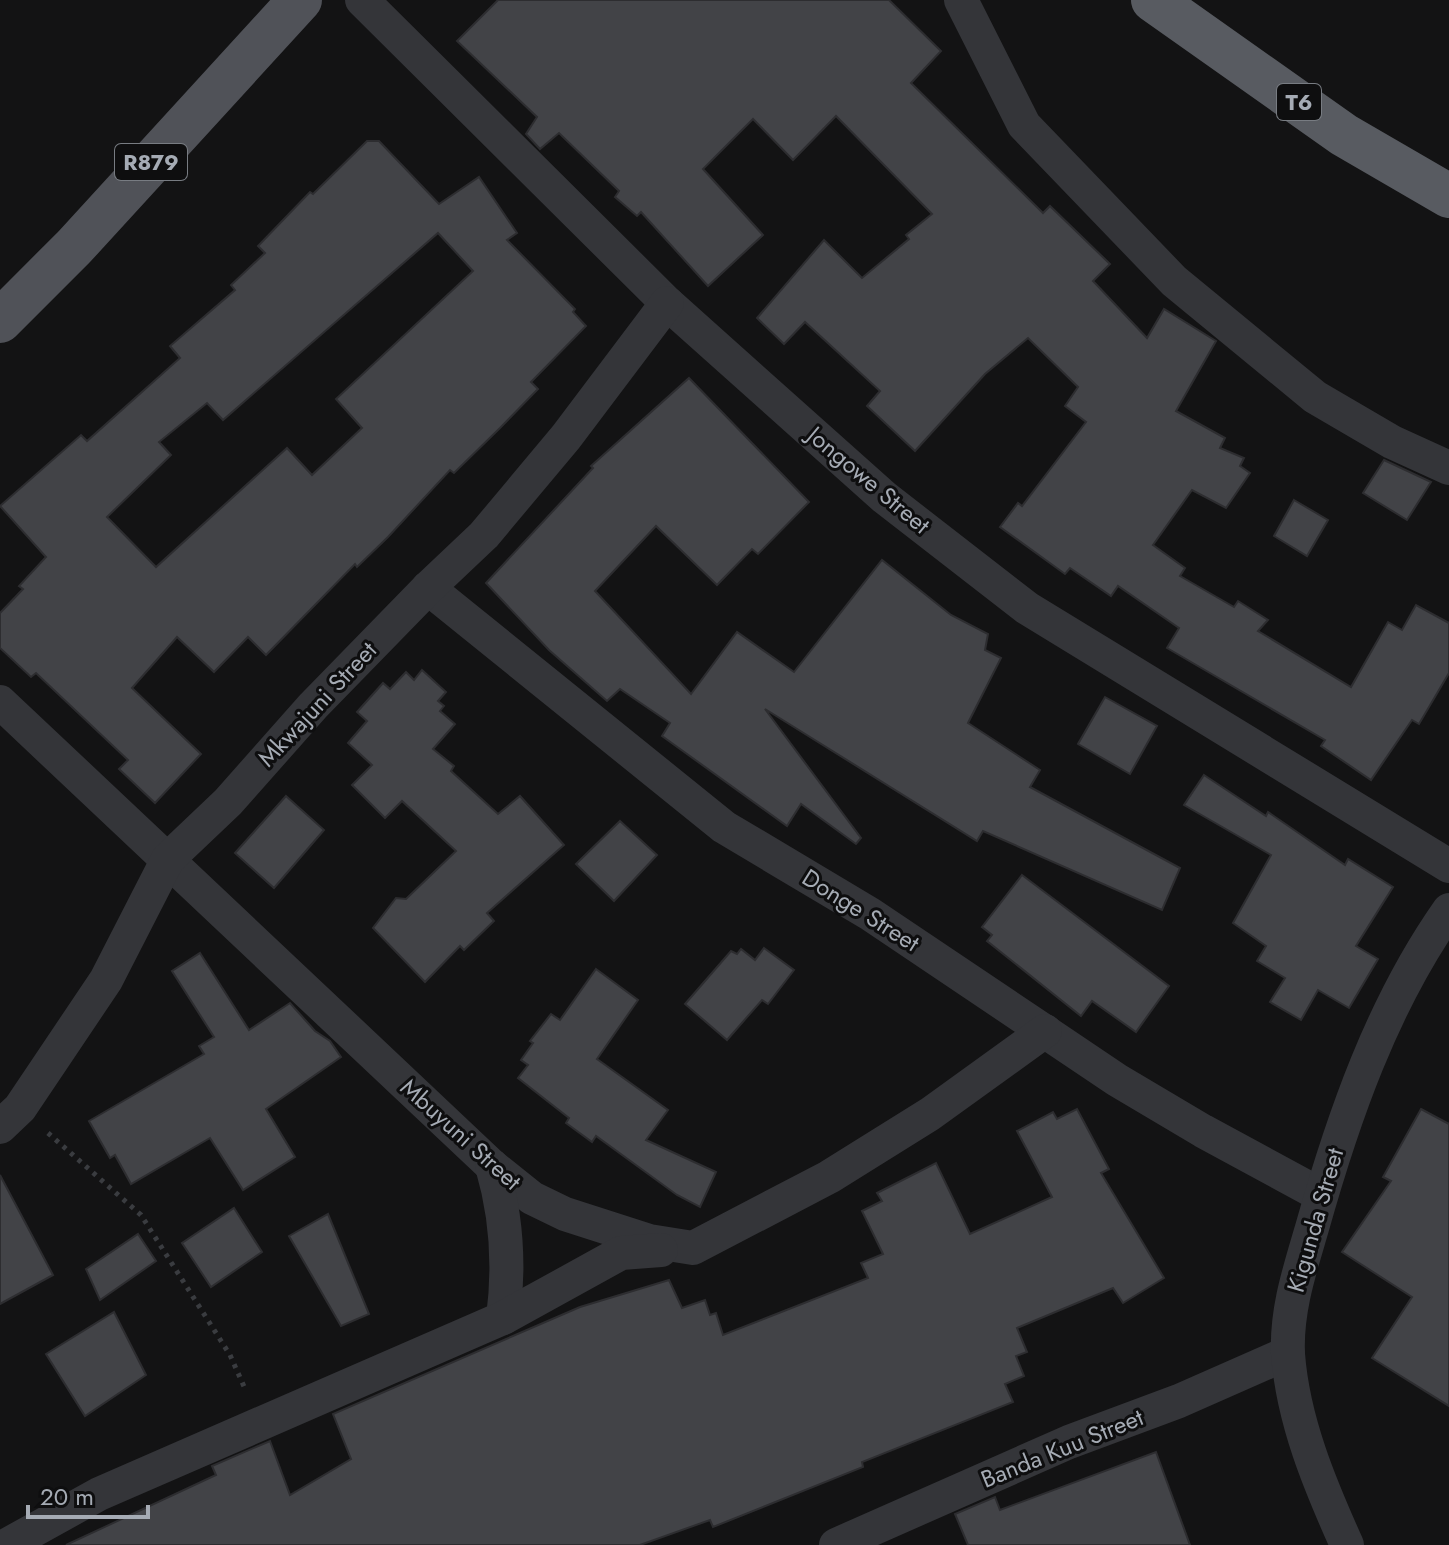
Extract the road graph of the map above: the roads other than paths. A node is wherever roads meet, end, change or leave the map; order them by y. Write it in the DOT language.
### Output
graph roads {
  1 [pos="300,0"];
  2 [pos="362,0"];
  3 [pos="961,0"];
  4 [pos="1153,0"];
  5 [pos="1449,196"];
  6 [pos="667,303"];
  7 [pos="0,321"];
  8 [pos="1449,468"];
  9 [pos="428,588"];
  10 [pos="0,702"];
  11 [pos="168,859"];
  12 [pos="1449,866"];
  13 [pos="1449,910"];
  14 [pos="1045,1031"];
  15 [pos="10,1118"];
  16 [pos="492,1166"];
  17 [pos="1321,1195"];
  18 [pos="693,1248"];
  19 [pos="503,1318"];
  20 [pos="1288,1353"];
  21 [pos="7,1545"];
  22 [pos="836,1545"];
  23 [pos="1347,1545"];
  1 -- 7 [label="main road, R879"];
  2 -- 6 [label="street, Jongowe Street"];
  3 -- 8 [label="street"];
  4 -- 5 [label="highway, T6"];
  6 -- 9 [label="street, Mkwajuni Street"];
  6 -- 12 [label="street, Jongowe Street"];
  9 -- 11 [label="street, Mkwajuni Street"];
  9 -- 14 [label="street, Donge Street"];
  10 -- 11 [label="street, Mbuyuni Street"];
  11 -- 15 [label="street, Mkwajuni Street"];
  11 -- 16 [label="street, Mbuyuni Street"];
  13 -- 17 [label="street, Kigunda Street"];
  14 -- 17 [label="street, Donge Street"];
  14 -- 18 [label="street"];
  16 -- 18 [label="street, Mbuyuni Street"];
  16 -- 19 [label="street"];
  17 -- 20 [label="street, Kigunda Street"];
  18 -- 19 [label="street"];
  19 -- 21 [label="street"];
  20 -- 22 [label="street, Banda Kuu Street"];
  20 -- 23 [label="street, Kigunda Street"];
}
